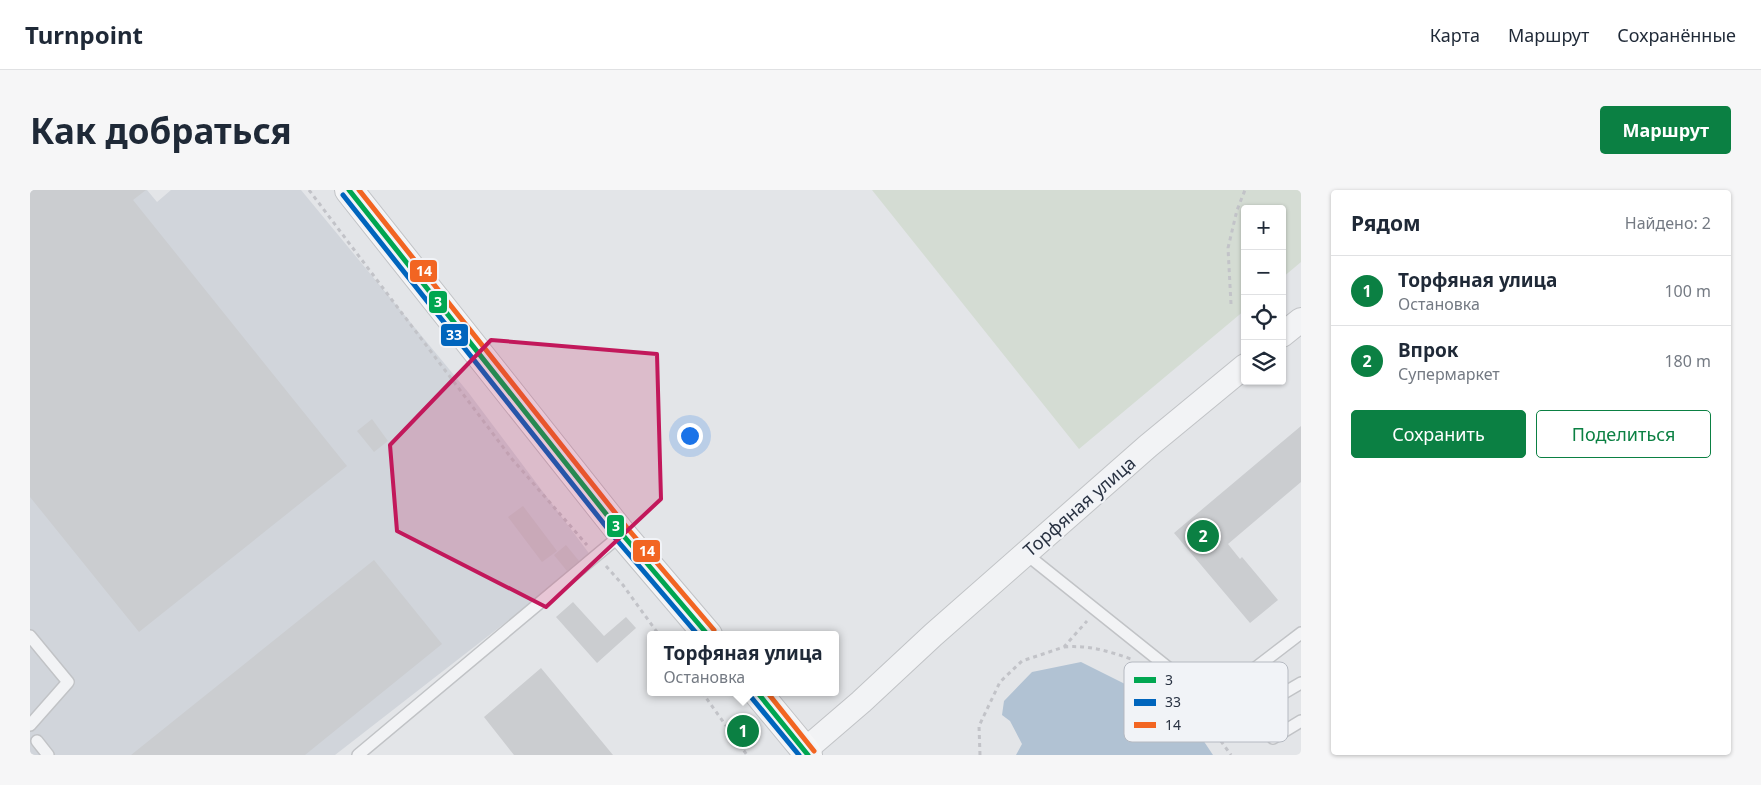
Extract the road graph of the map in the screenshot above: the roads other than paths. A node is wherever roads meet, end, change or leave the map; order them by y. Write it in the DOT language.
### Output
graph roads {
  1 [pos="349,190"];
  2 [pos="1301,320"];
  3 [pos="1286,332"];
  4 [pos="1241,369"];
  5 [pos="622,534"];
  6 [pos="1026,554"];
  7 [pos="705,631"];
  8 [pos="1301,632"];
  9 [pos="30,636"];
  10 [pos="1161,662"];
  11 [pos="1262,662"];
  12 [pos="1301,683"];
  13 [pos="1288,691"];
  14 [pos="759,696"];
  15 [pos="1301,721"];
  16 [pos="30,725"];
  17 [pos="1288,729"];
  18 [pos="37,741"];
  19 [pos="807,752"];
  20 [pos="48,755"];
  21 [pos="358,755"];
  1 -- 5 [label="main road"];
  2 -- 3 [label="street"];
  4 -- 6 [label="street, Торфяная улица"];
  5 -- 7 [label="main road"];
  5 -- 21 [label="lane"];
  6 -- 10 [label="lane"];
  6 -- 19 [label="street, Торфяная улица"];
  8 -- 11 [label="lane"];
  9 -- 16 [label="lane"];
  12 -- 13 [label="lane"];
  14 -- 19 [label="main road"];
  15 -- 17 [label="lane"];
  18 -- 20 [label="lane"];
}
